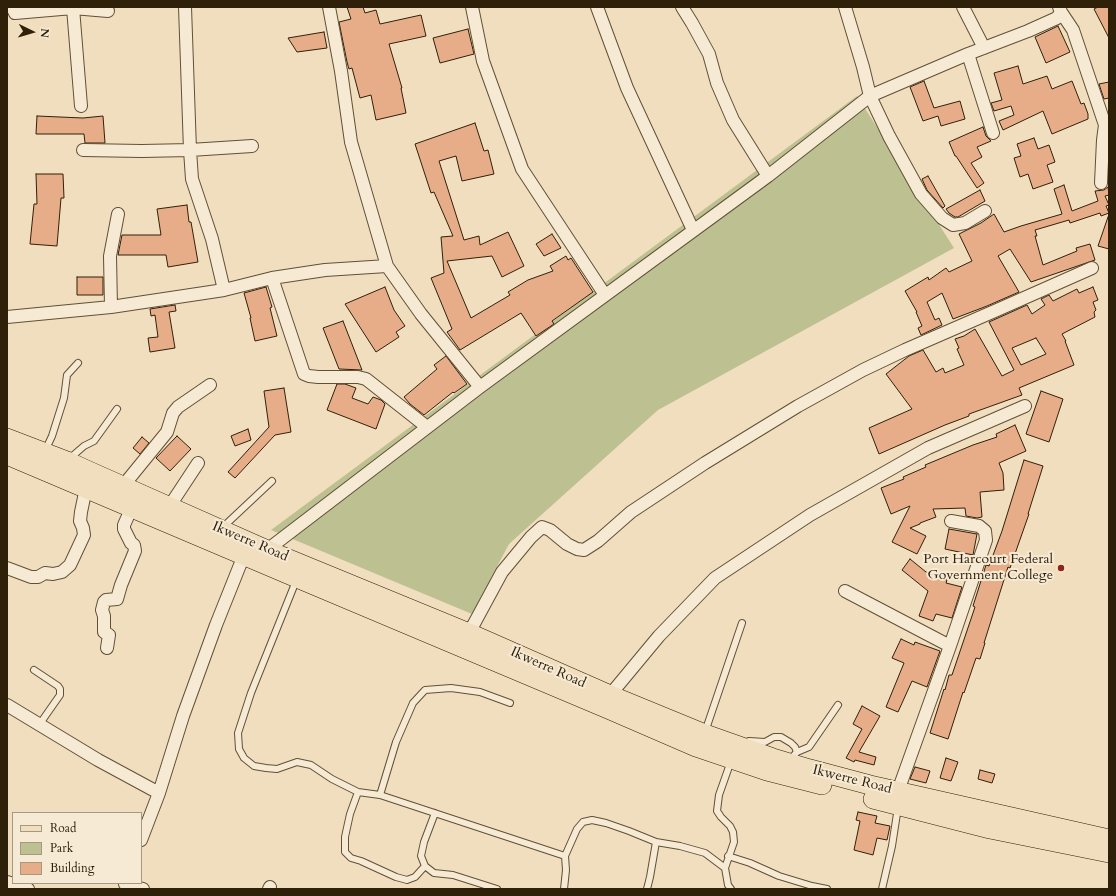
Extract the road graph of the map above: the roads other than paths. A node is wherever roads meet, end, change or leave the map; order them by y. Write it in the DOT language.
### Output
graph roads {
  1 [pos="185,7"];
  2 [pos="329,7"];
  3 [pos="472,7"];
  4 [pos="597,7"];
  5 [pos="682,7"];
  6 [pos="845,7"];
  7 [pos="963,7"];
  8 [pos="73,8"];
  9 [pos="1060,10"];
  10 [pos="108,11"];
  11 [pos="11,12"];
  12 [pos="984,48"];
  13 [pos="968,54"];
  14 [pos="870,96"];
  15 [pos="81,106"];
  16 [pos="993,133"];
  17 [pos="252,146"];
  18 [pos="83,150"];
  19 [pos="190,150"];
  20 [pos="768,176"];
  21 [pos="1101,183"];
  22 [pos="984,211"];
  23 [pos="118,214"];
  24 [pos="693,230"];
  25 [pos="387,266"];
  26 [pos="1092,268"];
  27 [pos="272,278"];
  28 [pos="224,290"];
  29 [pos="604,295"];
  30 [pos="111,307"];
  31 [pos="7,318"];
  32 [pos="78,362"];
  33 [pos="210,385"];
  34 [pos="480,387"];
  35 [pos="1025,406"];
  36 [pos="117,409"];
  37 [pos="427,428"];
  38 [pos="7,438"];
  39 [pos="44,452"];
  40 [pos="7,454"];
  41 [pos="66,461"];
  42 [pos="198,463"];
  43 [pos="272,481"];
  44 [pos="123,486"];
  45 [pos="86,488"];
  46 [pos="132,507"];
  47 [pos="169,507"];
  48 [pos="951,521"];
  49 [pos="220,529"];
  50 [pos="267,550"];
  51 [pos="244,555"];
  52 [pos="7,568"];
  53 [pos="297,578"];
  54 [pos="845,591"];
  55 [pos="742,623"];
  56 [pos="469,633"];
  57 [pos="950,646"];
  58 [pos="107,648"];
  59 [pos="34,670"];
  60 [pos="610,695"];
  61 [pos="510,703"];
  62 [pos="838,705"];
  63 [pos="8,708"];
  64 [pos="39,725"];
  65 [pos="705,734"];
  66 [pos="749,741"];
  67 [pos="793,757"];
  68 [pos="732,760"];
  69 [pos="358,792"];
  70 [pos="159,793"];
  71 [pos="380,795"];
  72 [pos="898,798"];
  73 [pos="435,813"];
  74 [pos="142,837"];
  75 [pos="1109,839"];
  76 [pos="656,842"];
  77 [pos="1109,853"];
  78 [pos="565,856"];
  79 [pos="728,856"];
  80 [pos="425,866"];
  81 [pos="724,868"];
  82 [pos="13,884"];
  83 [pos="124,885"];
  84 [pos="28,889"];
  85 [pos="143,889"];
  86 [pos="497,889"];
  87 [pos="564,889"];
  88 [pos="647,889"];
  89 [pos="731,889"];
  90 [pos="827,889"];
  91 [pos="882,889"];
  1 -- 19 [label="street"];
  2 -- 25 [label="street"];
  3 -- 29 [label="street"];
  4 -- 24 [label="street"];
  5 -- 20 [label="street"];
  6 -- 14 [label="street"];
  7 -- 12 [label="street"];
  8 -- 10 [label="street"];
  8 -- 11 [label="street"];
  8 -- 15 [label="street"];
  9 -- 12 [label="street"];
  9 -- 21 [label="street"];
  12 -- 13 [label="street"];
  13 -- 14 [label="street"];
  13 -- 16 [label="street"];
  14 -- 20 [label="street"];
  14 -- 22 [label="street"];
  17 -- 19 [label="street"];
  18 -- 19 [label="street"];
  19 -- 28 [label="street"];
  20 -- 24 [label="street"];
  23 -- 30 [label="street"];
  24 -- 29 [label="street"];
  25 -- 27 [label="street"];
  25 -- 34 [label="street"];
  26 -- 56 [label="street"];
  27 -- 28 [label="street"];
  27 -- 37 [label="street"];
  28 -- 30 [label="street"];
  29 -- 34 [label="street"];
  30 -- 31 [label="street"];
  32 -- 39 [label="lane"];
  33 -- 44 [label="street"];
  34 -- 37 [label="street"];
  35 -- 60 [label="street"];
  36 -- 41 [label="lane"];
  37 -- 50 [label="street"];
  38 -- 39 [label="main road, Ikwerre Road"];
  39 -- 41 [label="main road, Ikwerre Road"];
  40 -- 45 [label="main road, Ikwerre Road"];
  41 -- 44 [label="main road, Ikwerre Road"];
  42 -- 47 [label="street"];
  43 -- 49 [label="lane"];
  44 -- 47 [label="main road, Ikwerre Road"];
  45 -- 46 [label="main road, Ikwerre Road"];
  45 -- 52 [label="street"];
  46 -- 51 [label="main road, Ikwerre Road"];
  46 -- 58 [label="street"];
  47 -- 49 [label="main road, Ikwerre Road"];
  48 -- 57 [label="street"];
  49 -- 50 [label="main road, Ikwerre Road"];
  50 -- 56 [label="main road, Ikwerre Road"];
  51 -- 53 [label="main road, Ikwerre Road"];
  51 -- 70 [label="street"];
  53 -- 68 [label="main road, Ikwerre Road"];
  53 -- 69 [label="lane"];
  54 -- 57 [label="street"];
  55 -- 65 [label="lane"];
  56 -- 60 [label="main road, Ikwerre Road"];
  57 -- 72 [label="street"];
  59 -- 64 [label="lane"];
  60 -- 65 [label="main road, Ikwerre Road"];
  61 -- 71 [label="lane"];
  62 -- 67 [label="lane"];
  63 -- 64 [label="street"];
  64 -- 70 [label="street"];
  65 -- 67 [label="main road, Ikwerre Road"];
  66 -- 67 [label="lane"];
  67 -- 72 [label="main road, Ikwerre Road"];
  68 -- 72 [label="main road, Ikwerre Road"];
  68 -- 79 [label="lane"];
  69 -- 71 [label="lane"];
  69 -- 80 [label="lane"];
  70 -- 74 [label="street"];
  71 -- 73 [label="lane"];
  72 -- 75 [label="main road, Ikwerre Road"];
  72 -- 77 [label="main road, Ikwerre Road"];
  72 -- 91 [label="lane"];
  73 -- 78 [label="lane"];
  73 -- 80 [label="lane"];
  76 -- 78 [label="lane"];
  76 -- 81 [label="lane"];
  76 -- 88 [label="lane"];
  78 -- 87 [label="lane"];
  79 -- 81 [label="lane"];
  79 -- 90 [label="lane"];
  80 -- 86 [label="lane"];
  81 -- 89 [label="lane"];
  82 -- 84 [label="street"];
  83 -- 85 [label="street"];
}
